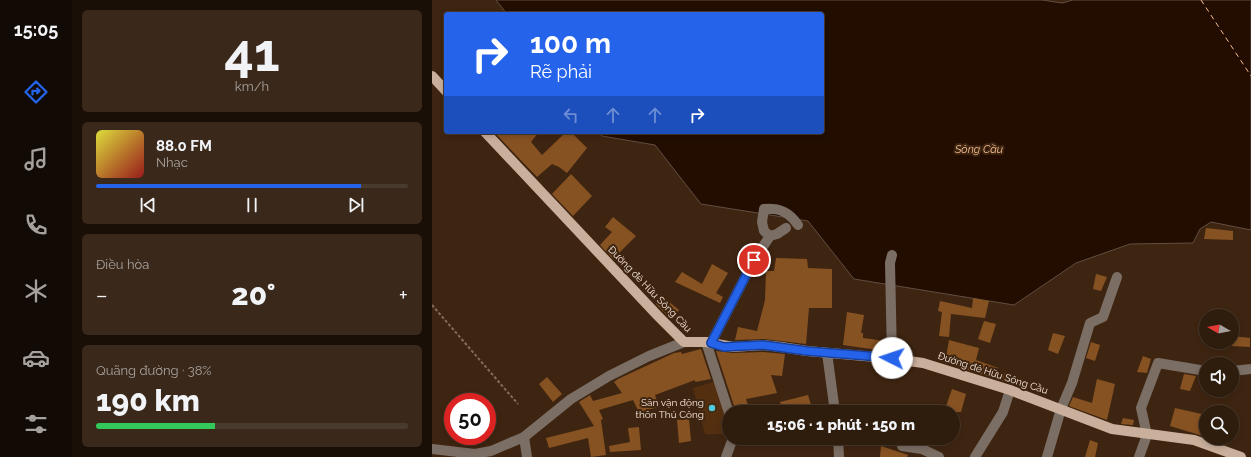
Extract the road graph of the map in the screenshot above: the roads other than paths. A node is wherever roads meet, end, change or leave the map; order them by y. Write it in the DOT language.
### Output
graph roads {
  1 [pos="432,76"];
  2 [pos="444,89"];
  3 [pos="487,134"];
  4 [pos="798,225"];
  5 [pos="786,228"];
  6 [pos="770,236"];
  7 [pos="892,255"];
  8 [pos="1117,277"];
  9 [pos="684,342"];
  10 [pos="708,342"];
  11 [pos="827,353"];
  12 [pos="892,358"];
  13 [pos="1251,369"];
  14 [pos="1199,370"];
  15 [pos="1239,370"];
  16 [pos="1010,390"];
  17 [pos="727,405"];
  18 [pos="834,405"];
  19 [pos="1061,409"];
  20 [pos="1147,435"];
  21 [pos="524,437"];
  22 [pos="731,445"];
  23 [pos="839,445"];
  24 [pos="902,446"];
  25 [pos="432,449"];
  26 [pos="527,457"];
  27 [pos="726,457"];
  28 [pos="840,457"];
  29 [pos="938,457"];
  30 [pos="975,457"];
  31 [pos="1048,457"];
  32 [pos="1138,457"];
  33 [pos="1241,457"];
  1 -- 2 [label="main road"];
  3 -- 9 [label="main road, Đường đê Hữu Sông Cầu"];
  4 -- 6 [label="street"];
  5 -- 6 [label="street"];
  6 -- 10 [label="street"];
  7 -- 12 [label="street"];
  8 -- 19 [label="street"];
  9 -- 10 [label="main road, Đường đê Hữu Sông Cầu"];
  9 -- 21 [label="street"];
  10 -- 11 [label="main road, Đường đê Hữu Sông Cầu"];
  10 -- 17 [label="street"];
  11 -- 12 [label="main road, Đường đê Hữu Sông Cầu"];
  11 -- 18 [label="street"];
  12 -- 16 [label="main road, Đường đê Hữu Sông Cầu"];
  13 -- 15 [label="street"];
  14 -- 20 [label="street"];
  16 -- 19 [label="main road, Đường đê Hữu Sông Cầu"];
  16 -- 30 [label="street"];
  19 -- 20 [label="main road, Đường đê Hữu Sông Cầu"];
  19 -- 31 [label="street"];
  20 -- 32 [label="street"];
  20 -- 33 [label="main road, Đường đê Hữu Sông Cầu"];
  21 -- 25 [label="street"];
  21 -- 26 [label="street"];
  22 -- 27 [label="street"];
  23 -- 28 [label="street"];
  24 -- 29 [label="street"];
}
